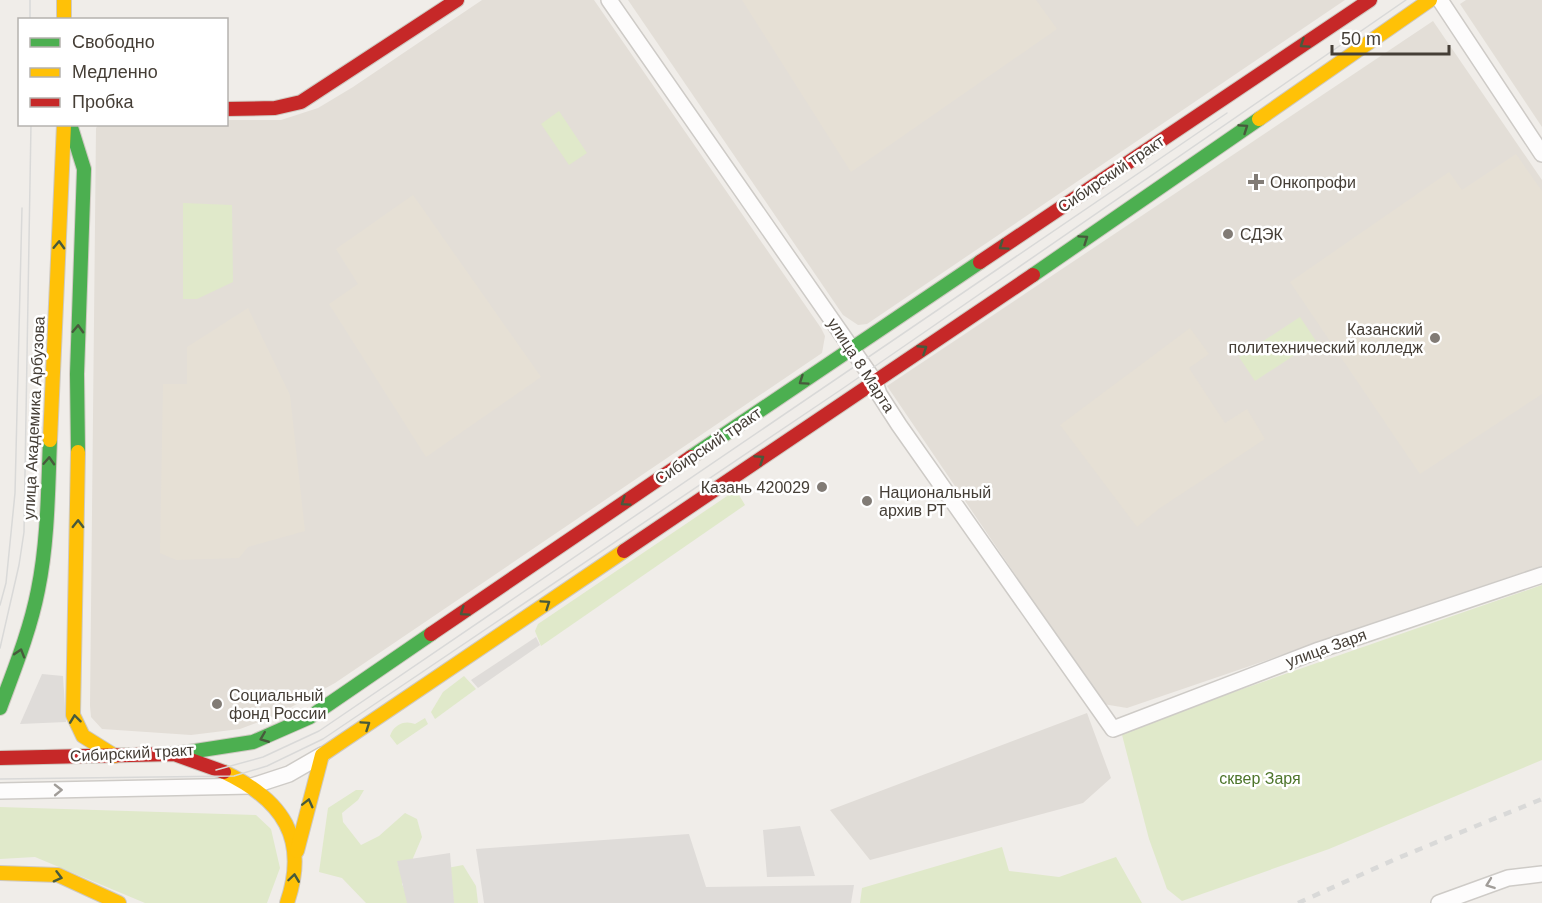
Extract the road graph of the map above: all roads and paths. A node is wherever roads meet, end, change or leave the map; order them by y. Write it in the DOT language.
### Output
graph roads {
  1 [pos="64,0"];
  2 [pos="456,0"];
  3 [pos="609,0"];
  4 [pos="1370,0"];
  5 [pos="1430,0"];
  6 [pos="1440,0"];
  7 [pos="64,18"];
  8 [pos="228,109"];
  9 [pos="64,126"];
  10 [pos="71,126"];
  11 [pos="1542,154"];
  12 [pos="851,348"];
  13 [pos="874,382"];
  14 [pos="1542,575"];
  15 [pos="0,708"];
  16 [pos="1113,729"];
  17 [pos="176,754"];
  18 [pos="115,756"];
  19 [pos="322,756"];
  20 [pos="0,758"];
  21 [pos="252,786"];
  22 [pos="0,790"];
  23 [pos="297,851"];
  24 [pos="0,873"];
  25 [pos="1542,874"];
  26 [pos="119,903"];
  27 [pos="287,903"];
  28 [pos="1439,903"];
  1 -- 7 [label="main road"];
  2 -- 8 [label="main road"];
  3 -- 12 [label="street, улица 8 Марта"];
  4 -- 12 [label="main road, Сибирский тракт, one-way"];
  13 -- 5 [label="main road, Сибирский тракт, one-way"];
  6 -- 11 [label="street"];
  15 -- 9 [label="main road, улица Академика Арбузова, one-way"];
  18 -- 10 [label="main road, one-way"];
  12 -- 13 [label="street, улица 8 Марта"];
  12 -- 17 [label="main road, Сибирский тракт, one-way"];
  13 -- 16 [label="street, улица 8 Марта"];
  19 -- 13 [label="main road, Сибирский тракт, one-way"];
  14 -- 16 [label="street, улица Заря"];
  17 -- 18 [label="main road, Сибирский тракт"];
  17 -- 21 [label="main road"];
  18 -- 20 [label="main road, Сибирский тракт"];
  19 -- 21 [label="street, Сибирский тракт"];
  23 -- 19 [label="main road, one-way"];
  22 -- 21 [label="street, Сибирский тракт, one-way"];
  21 -- 23 [label="main road"];
  27 -- 23 [label="main road, one-way"];
  24 -- 26 [label="main road, one-way"];
  25 -- 28 [label="street, one-way"];
}
